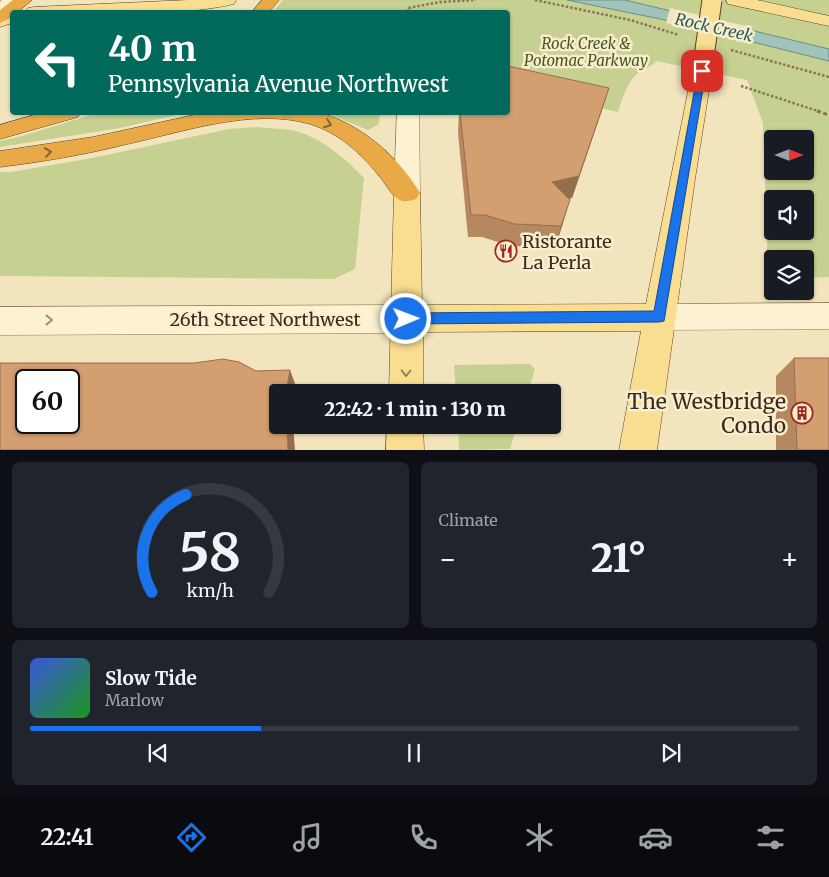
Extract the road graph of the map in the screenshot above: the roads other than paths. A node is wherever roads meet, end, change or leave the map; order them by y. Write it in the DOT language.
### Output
graph roads {
  1 [pos="11,0"];
  2 [pos="24,0"];
  3 [pos="228,0"];
  4 [pos="271,0"];
  5 [pos="712,0"];
  6 [pos="734,0"];
  7 [pos="12,10"];
  8 [pos="79,10"];
  9 [pos="262,10"];
  10 [pos="10,12"];
  11 [pos="0,13"];
  12 [pos="0,20"];
  13 [pos="829,21"];
  14 [pos="60,115"];
  15 [pos="245,115"];
  16 [pos="291,115"];
  17 [pos="408,115"];
  18 [pos="0,132"];
  19 [pos="0,159"];
  20 [pos="407,193"];
  21 [pos="829,316"];
  22 [pos="659,317"];
  23 [pos="406,319"];
  24 [pos="0,320"];
  25 [pos="406,384"];
  26 [pos="405,434"];
  27 [pos="405,450"];
  28 [pos="638,450"];
  1 -- 11 [label="street"];
  2 -- 7 [label="highway"];
  3 -- 8 [label="main road"];
  4 -- 9 [label="highway"];
  5 -- 22 [label="main road, bridge"];
  6 -- 13 [label="main road"];
  10 -- 12 [label="highway"];
  14 -- 18 [label="highway"];
  19 -- 15 [label="highway, one-way"];
  16 -- 20 [label="highway, one-way"];
  17 -- 20 [label="street"];
  20 -- 23 [label="main road"];
  21 -- 22 [label="street, 26th Street Northwest"];
  22 -- 23 [label="main road, 26th Street Northwest"];
  22 -- 28 [label="main road"];
  24 -- 23 [label="street, 26th Street Northwest, one-way"];
  23 -- 25 [label="main road, one-way"];
  26 -- 27 [label="main road"];
}
